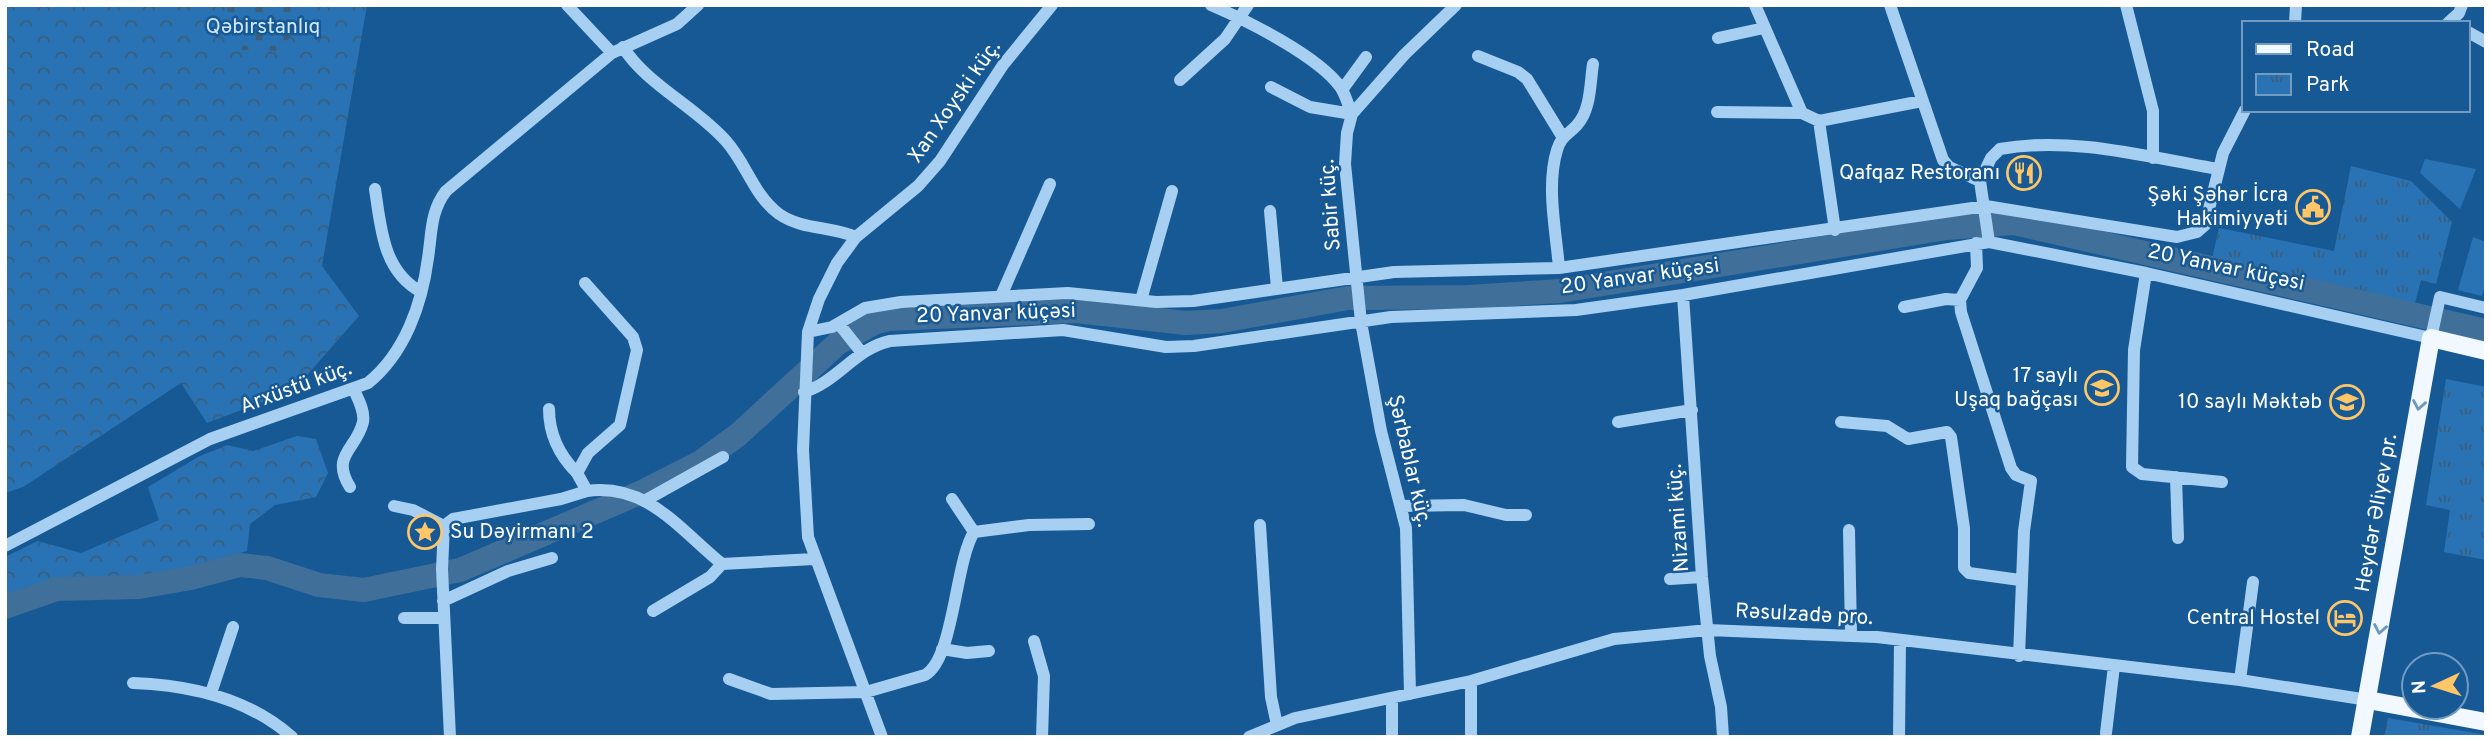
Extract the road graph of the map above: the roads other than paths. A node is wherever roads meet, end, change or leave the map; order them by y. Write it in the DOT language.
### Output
graph roads {
  1 [pos="567,5"];
  2 [pos="698,5"];
  3 [pos="1052,5"];
  4 [pos="1211,5"];
  5 [pos="1248,5"];
  6 [pos="1456,5"];
  7 [pos="1755,5"];
  8 [pos="1890,5"];
  9 [pos="2126,5"];
  10 [pos="2462,5"];
  11 [pos="1241,19"];
  12 [pos="2452,21"];
  13 [pos="1764,28"];
  14 [pos="2470,33"];
  15 [pos="1718,38"];
  16 [pos="2486,42"];
  17 [pos="617,50"];
  18 [pos="1478,56"];
  19 [pos="1366,57"];
  20 [pos="1593,64"];
  21 [pos="1180,80"];
  22 [pos="1271,87"];
  23 [pos="1342,90"];
  24 [pos="1922,101"];
  25 [pos="1717,112"];
  26 [pos="2244,112"];
  27 [pos="1802,113"];
  28 [pos="1352,114"];
  29 [pos="1819,121"];
  30 [pos="1562,136"];
  31 [pos="2153,158"];
  32 [pos="2218,169"];
  33 [pos="1980,181"];
  34 [pos="1050,184"];
  35 [pos="375,189"];
  36 [pos="1172,191"];
  37 [pos="1986,206"];
  38 [pos="1270,211"];
  39 [pos="1835,230"];
  40 [pos="856,237"];
  41 [pos="1983,243"];
  42 [pos="1559,268"];
  43 [pos="2146,273"];
  44 [pos="1356,277"];
  45 [pos="585,283"];
  46 [pos="1277,288"];
  47 [pos="421,292"];
  48 [pos="1684,295"];
  49 [pos="1001,296"];
  50 [pos="1141,300"];
  51 [pos="1960,300"];
  52 [pos="1904,307"];
  53 [pos="2486,308"];
  54 [pos="1361,322"];
  55 [pos="840,326"];
  56 [pos="808,332"];
  57 [pos="2432,333"];
  58 [pos="859,349"];
  59 [pos="2486,351"];
  60 [pos="804,389"];
  61 [pos="354,390"];
  62 [pos="549,410"];
  63 [pos="1692,410"];
  64 [pos="1618,422"];
  65 [pos="1842,422"];
  66 [pos="723,457"];
  67 [pos="577,473"];
  68 [pos="2176,477"];
  69 [pos="2222,482"];
  70 [pos="350,487"];
  71 [pos="586,491"];
  72 [pos="952,499"];
  73 [pos="646,500"];
  74 [pos="394,506"];
  75 [pos="1402,506"];
  76 [pos="1526,515"];
  77 [pos="1089,524"];
  78 [pos="444,526"];
  79 [pos="1260,526"];
  80 [pos="1849,530"];
  81 [pos="974,532"];
  82 [pos="2178,538"];
  83 [pos="5,546"];
  84 [pos="552,558"];
  85 [pos="814,559"];
  86 [pos="722,564"];
  87 [pos="1702,578"];
  88 [pos="1670,579"];
  89 [pos="2021,580"];
  90 [pos="2253,582"];
  91 [pos="443,600"];
  92 [pos="653,611"];
  93 [pos="404,618"];
  94 [pos="444,618"];
  95 [pos="233,627"];
  96 [pos="1708,630"];
  97 [pos="1851,634"];
  98 [pos="1900,640"];
  99 [pos="1034,641"];
  100 [pos="942,649"];
  101 [pos="989,650"];
  102 [pos="2019,656"];
  103 [pos="2114,666"];
  104 [pos="729,679"];
  105 [pos="2240,680"];
  106 [pos="1471,681"];
  107 [pos="133,682"];
  108 [pos="866,692"];
  109 [pos="211,693"];
  110 [pos="1410,694"];
  111 [pos="1392,699"];
  112 [pos="2368,700"];
  113 [pos="2486,722"];
  114 [pos="1278,725"];
  115 [pos="2106,733"];
  116 [pos="292,737"];
  117 [pos="450,737"];
  118 [pos="882,737"];
  119 [pos="1042,737"];
  120 [pos="1250,737"];
  121 [pos="1392,737"];
  122 [pos="1471,737"];
  123 [pos="1723,737"];
  124 [pos="1899,737"];
  125 [pos="2360,737"];
  1 -- 17 [label="street"];
  2 -- 17 [label="street, Arxüstü küç."];
  3 -- 40 [label="street, Xan Xoyski küç."];
  4 -- 11 [label="street"];
  5 -- 11 [label="street"];
  6 -- 28 [label="street"];
  7 -- 13 [label="street"];
  8 -- 24 [label="street"];
  9 -- 31 [label="street"];
  10 -- 12 [label="street"];
  11 -- 21 [label="street"];
  11 -- 23 [label="street"];
  13 -- 15 [label="street"];
  13 -- 27 [label="street"];
  14 -- 16 [label="street"];
  17 -- 40 [label="street"];
  17 -- 47 [label="street, Arxüstü küç."];
  18 -- 30 [label="street"];
  19 -- 23 [label="street"];
  20 -- 30 [label="street"];
  22 -- 28 [label="street"];
  23 -- 28 [label="street"];
  24 -- 29 [label="street"];
  24 -- 33 [label="street"];
  25 -- 27 [label="street"];
  26 -- 32 [label="street"];
  27 -- 29 [label="street"];
  28 -- 44 [label="street, Sabir küç."];
  29 -- 39 [label="street"];
  30 -- 42 [label="street"];
  31 -- 32 [label="street"];
  31 -- 33 [label="street"];
  32 -- 37 [label="street"];
  33 -- 37 [label="street"];
  34 -- 49 [label="street"];
  35 -- 47 [label="street"];
  36 -- 50 [label="street"];
  37 -- 39 [label="street"];
  37 -- 41 [label="street"];
  38 -- 46 [label="street"];
  39 -- 42 [label="street"];
  40 -- 56 [label="street, Xan Xoyski küç."];
  41 -- 43 [label="street, 20 Yanvar küçəsi"];
  41 -- 48 [label="street, 20 Yanvar küçəsi"];
  41 -- 51 [label="street"];
  42 -- 44 [label="street"];
  43 -- 57 [label="street, 20 Yanvar küçəsi"];
  43 -- 68 [label="street"];
  44 -- 46 [label="street"];
  44 -- 54 [label="street, Sabir küç."];
  45 -- 67 [label="street"];
  46 -- 50 [label="street"];
  47 -- 61 [label="street, Arxüstü küç."];
  48 -- 54 [label="street, 20 Yanvar küçəsi"];
  48 -- 63 [label="street, Nizami küç."];
  49 -- 50 [label="street"];
  49 -- 55 [label="street"];
  51 -- 52 [label="street"];
  51 -- 89 [label="street"];
  53 -- 57 [label="street"];
  54 -- 58 [label="street, 20 Yanvar küçəsi"];
  54 -- 75 [label="street, Şərbablar küç."];
  55 -- 56 [label="street"];
  55 -- 58 [label="street"];
  56 -- 60 [label="street, Xan Xoyski küç."];
  57 -- 59 [label="main road, 20 Yanvar küçəsi"];
  57 -- 112 [label="main road, Heydər Əliyev pr., one-way"];
  58 -- 60 [label="street, 20 Yanvar küçəsi"];
  60 -- 85 [label="street"];
  61 -- 70 [label="street"];
  61 -- 83 [label="street, Arxüstü küç."];
  62 -- 67 [label="street"];
  63 -- 64 [label="street"];
  63 -- 87 [label="street, Nizami küç."];
  65 -- 89 [label="street"];
  66 -- 73 [label="street"];
  67 -- 71 [label="street"];
  68 -- 69 [label="street"];
  68 -- 82 [label="street"];
  71 -- 73 [label="street"];
  71 -- 78 [label="street"];
  72 -- 81 [label="street"];
  73 -- 86 [label="street"];
  74 -- 78 [label="street"];
  75 -- 76 [label="street"];
  75 -- 110 [label="street, Şərbablar küç."];
  77 -- 81 [label="street"];
  78 -- 91 [label="street"];
  79 -- 114 [label="street"];
  80 -- 97 [label="street"];
  81 -- 100 [label="street"];
  84 -- 91 [label="street"];
  85 -- 86 [label="street"];
  85 -- 108 [label="street"];
  86 -- 92 [label="street"];
  87 -- 88 [label="street"];
  87 -- 96 [label="street, Nizami küç."];
  89 -- 102 [label="street"];
  90 -- 105 [label="street"];
  91 -- 94 [label="street"];
  93 -- 94 [label="street"];
  94 -- 117 [label="street"];
  95 -- 109 [label="street"];
  96 -- 97 [label="street, Rəsulzadə pro."];
  96 -- 106 [label="street, Rəsulzadə pro."];
  96 -- 123 [label="street, Nizami küç."];
  97 -- 98 [label="street, Rəsulzadə pro."];
  98 -- 102 [label="street, Rəsulzadə pro."];
  98 -- 124 [label="street"];
  99 -- 119 [label="street"];
  100 -- 101 [label="street"];
  100 -- 108 [label="street"];
  102 -- 103 [label="street, Rəsulzadə pro."];
  103 -- 105 [label="street, Rəsulzadə pro."];
  103 -- 115 [label="street"];
  104 -- 108 [label="street"];
  105 -- 112 [label="street, Rəsulzadə pro."];
  106 -- 110 [label="street, Rəsulzadə pro."];
  106 -- 122 [label="street"];
  107 -- 109 [label="street"];
  108 -- 118 [label="street"];
  109 -- 116 [label="street"];
  110 -- 111 [label="street, Rəsulzadə pro."];
  111 -- 114 [label="street, Rəsulzadə pro."];
  111 -- 121 [label="street"];
  112 -- 113 [label="main road"];
  112 -- 125 [label="main road, Heydər Əliyev pr."];
  114 -- 120 [label="street, Rəsulzadə pro."];
}
